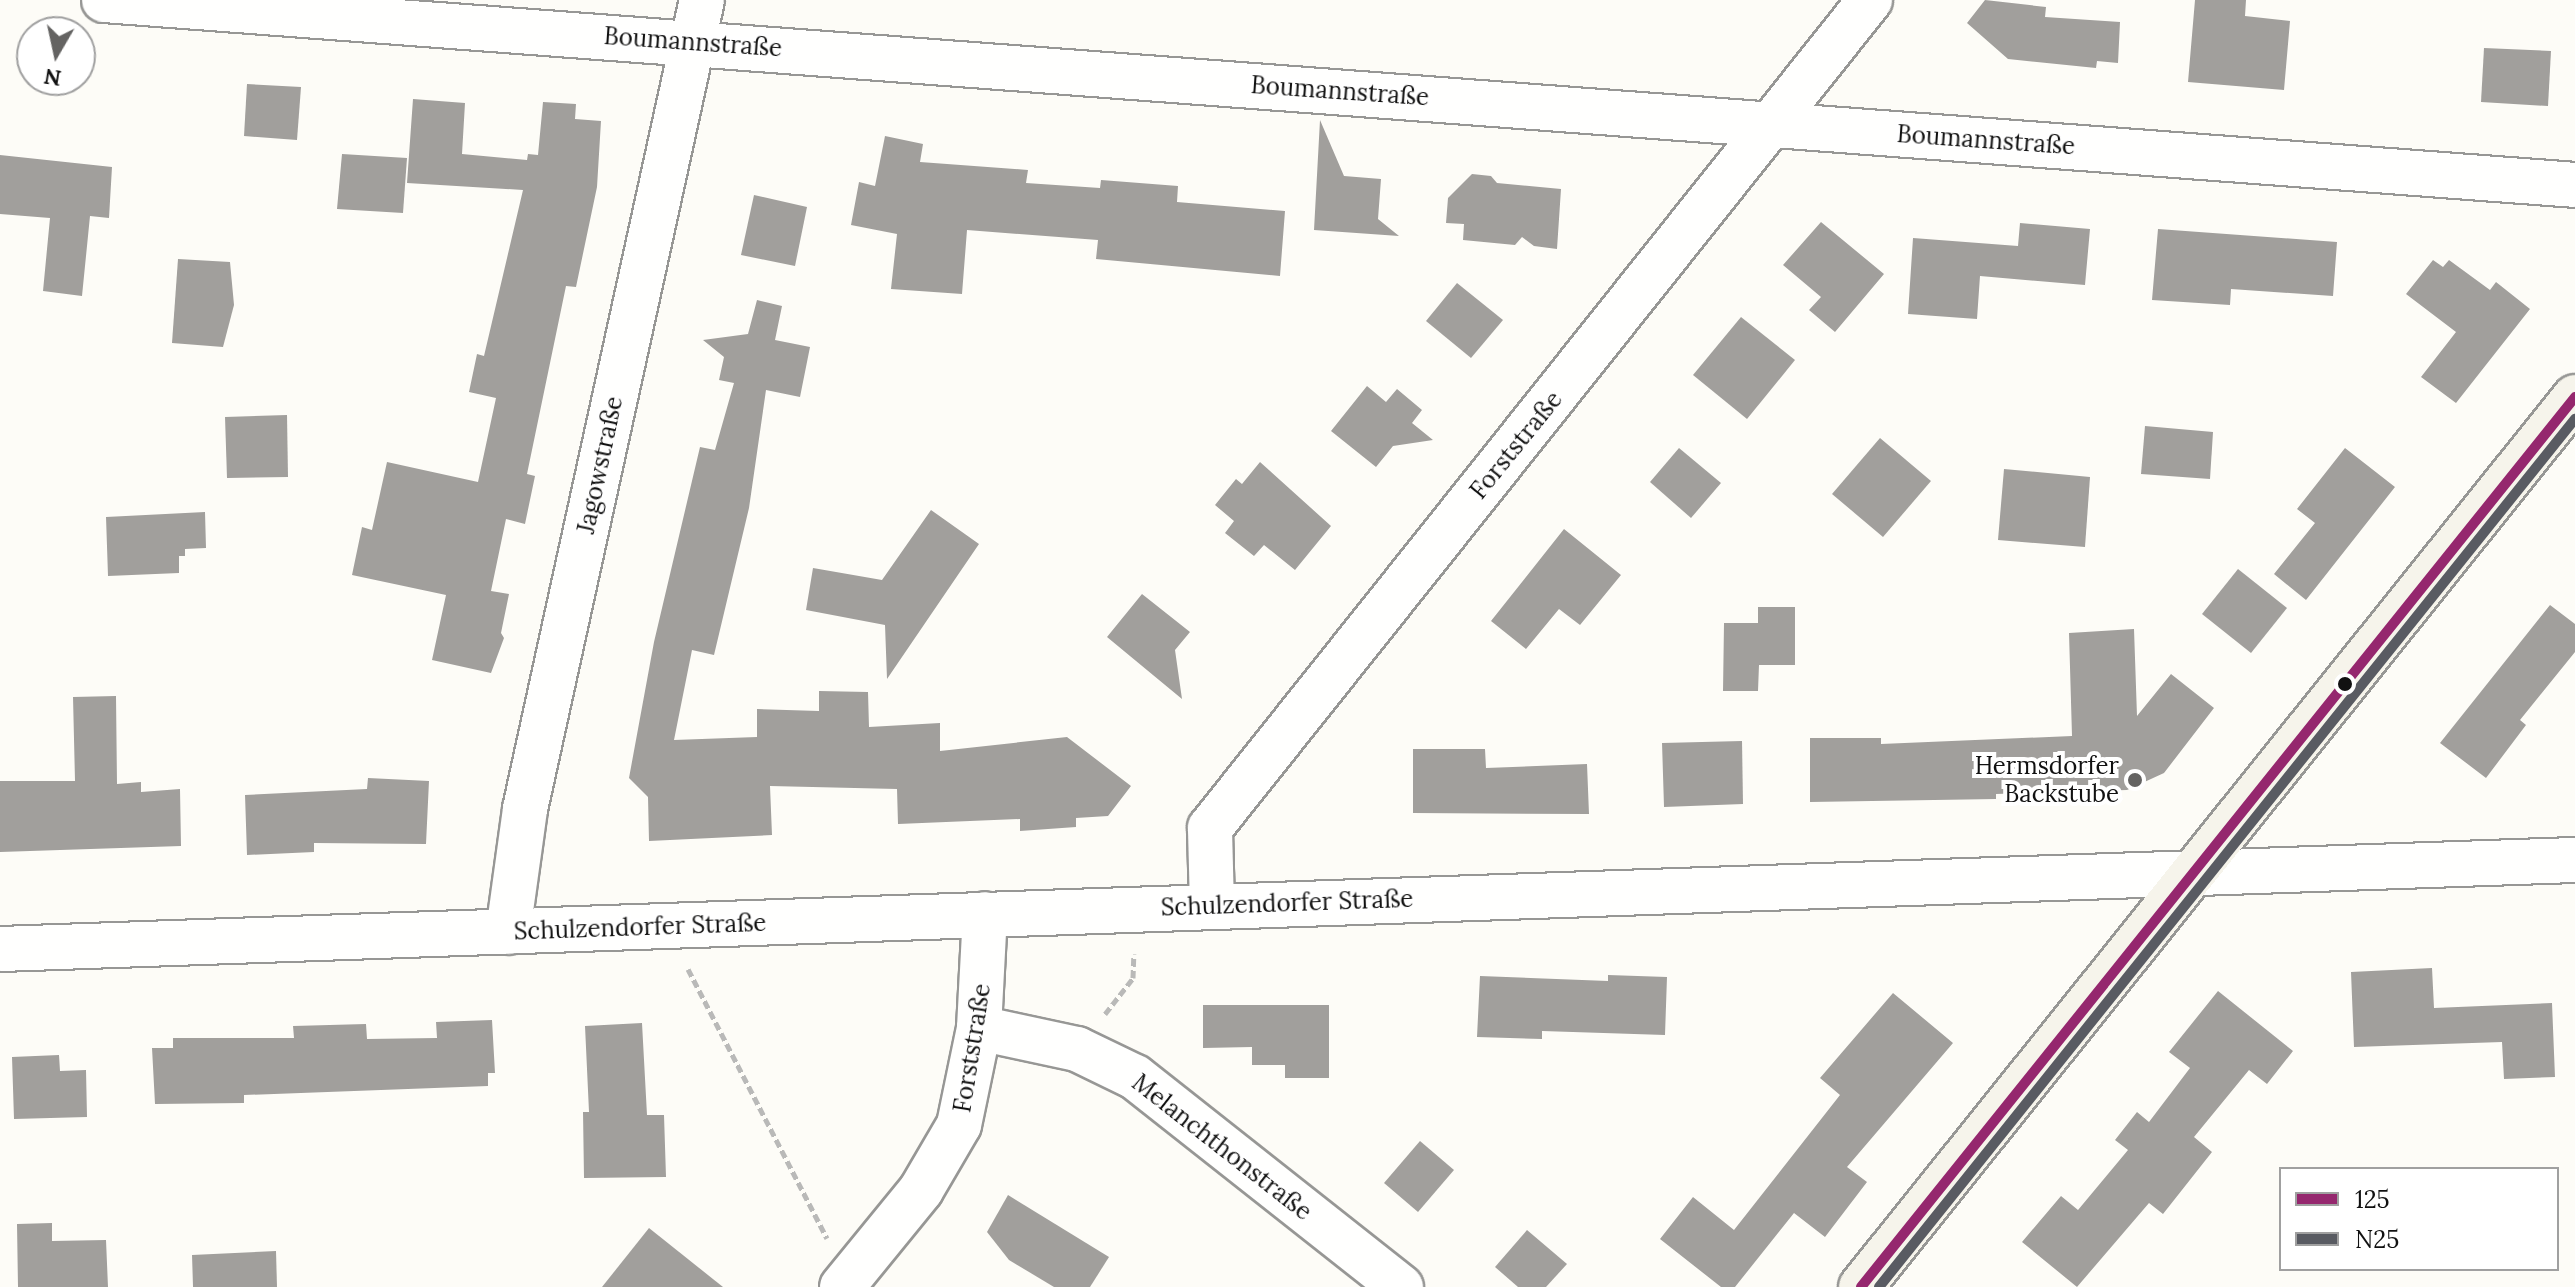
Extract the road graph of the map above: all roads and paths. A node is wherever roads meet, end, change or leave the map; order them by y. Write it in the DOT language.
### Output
graph roads {
  1 [pos="104,0"];
  2 [pos="702,0"];
  3 [pos="1870,0"];
  4 [pos="692,42"];
  5 [pos="1773,123"];
  6 [pos="2575,185"];
  7 [pos="2575,397"];
  8 [pos="2575,860"];
  9 [pos="2191,871"];
  10 [pos="1212,906"];
  11 [pos="985,914"];
  12 [pos="508,932"];
  13 [pos="0,949"];
  14 [pos="1134,949"];
  15 [pos="686,965"];
  16 [pos="1096,1024"];
  17 [pos="979,1028"];
  18 [pos="827,1239"];
  19 [pos="842,1287"];
  20 [pos="1401,1287"];
  21 [pos="1861,1287"];
  1 -- 4 [label="street, Boumannstraße"];
  2 -- 4 [label="street, Jagowstraße"];
  3 -- 5 [label="street, Forststraße"];
  4 -- 5 [label="street, Boumannstraße"];
  4 -- 12 [label="street, Jagowstraße"];
  5 -- 6 [label="street, Boumannstraße"];
  5 -- 10 [label="street, Forststraße"];
  7 -- 9 [label="main road"];
  8 -- 9 [label="street, Schulzendorfer Straße"];
  9 -- 10 [label="street, Schulzendorfer Straße"];
  9 -- 21 [label="main road"];
  10 -- 11 [label="street, Schulzendorfer Straße"];
  11 -- 12 [label="street, Schulzendorfer Straße"];
  11 -- 17 [label="street, Forststraße"];
  12 -- 13 [label="street, Schulzendorfer Straße"];
  14 -- 16 [label="path"];
  15 -- 18 [label="path"];
  17 -- 19 [label="street, Forststraße"];
  17 -- 20 [label="street, Melanchthonstraße"];
}
